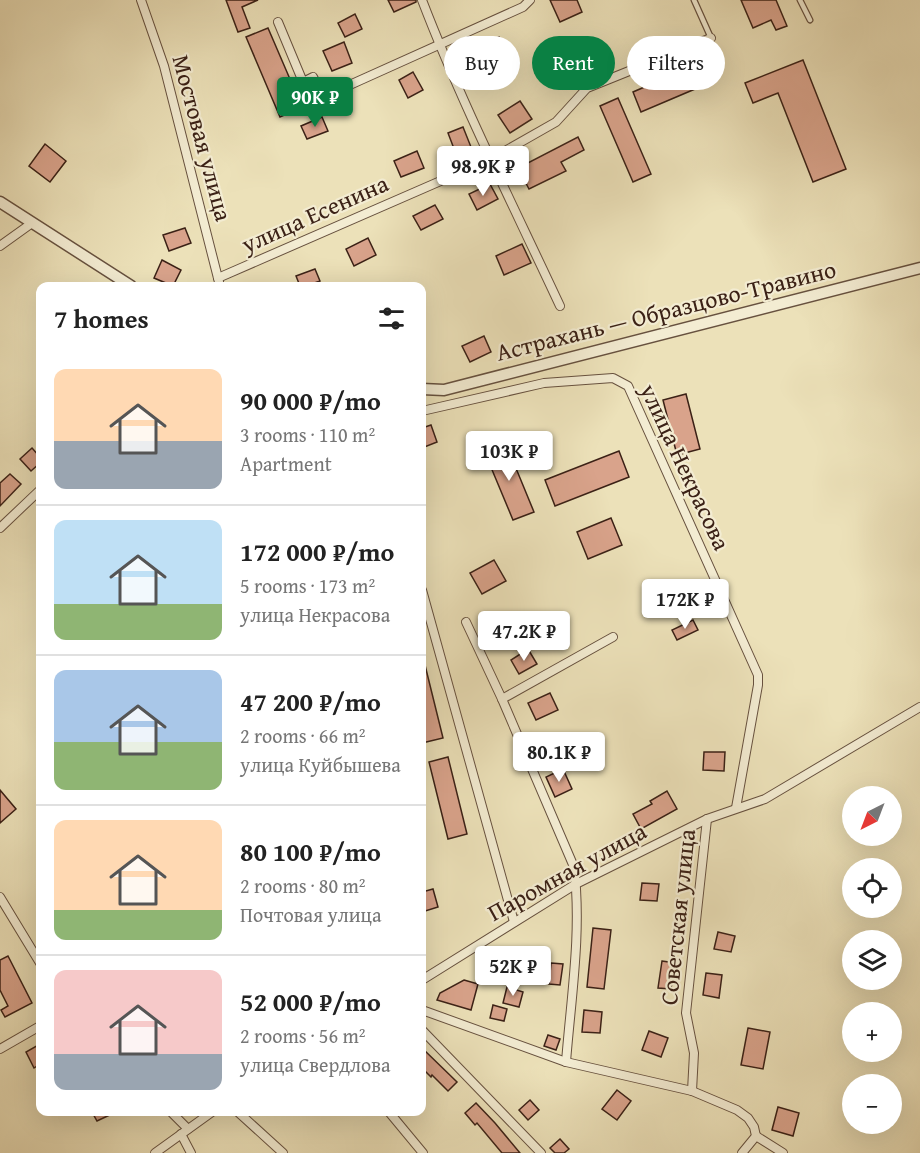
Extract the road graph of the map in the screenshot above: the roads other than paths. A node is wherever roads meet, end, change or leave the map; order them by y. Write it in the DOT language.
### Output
graph roads {
  1 [pos="141,0"];
  2 [pos="422,0"];
  3 [pos="530,0"];
  4 [pos="694,0"];
  5 [pos="800,0"];
  6 [pos="810,20"];
  7 [pos="278,22"];
  8 [pos="710,36"];
  9 [pos="440,46"];
  10 [pos="627,72"];
  11 [pos="491,159"];
  12 [pos="0,202"];
  13 [pos="32,223"];
  14 [pos="0,246"];
  15 [pos="920,268"];
  16 [pos="125,282"];
  17 [pos="219,282"];
  18 [pos="560,306"];
  19 [pos="426,389"];
  20 [pos="426,410"];
  21 [pos="36,494"];
  22 [pos="0,528"];
  23 [pos="426,604"];
  24 [pos="466,622"];
  25 [pos="613,637"];
  26 [pos="502,699"];
  27 [pos="920,707"];
  28 [pos="736,808"];
  29 [pos="708,819"];
  30 [pos="576,884"];
  31 [pos="0,897"];
  32 [pos="514,922"];
  33 [pos="36,956"];
  34 [pos="426,977"];
  35 [pos="426,1011"];
  36 [pos="36,1028"];
  37 [pos="426,1034"];
  38 [pos="0,1049"];
  39 [pos="566,1062"];
  40 [pos="693,1091"];
  41 [pos="174,1116"];
  42 [pos="206,1116"];
  43 [pos="242,1116"];
  44 [pos="392,1116"];
  45 [pos="184,1132"];
  46 [pos="756,1136"];
  47 [pos="155,1153"];
  48 [pos="191,1153"];
  49 [pos="283,1153"];
  50 [pos="423,1153"];
  51 [pos="541,1153"];
  52 [pos="742,1153"];
  53 [pos="783,1153"];
  1 -- 17 [label="street, Мостовая улица"];
  2 -- 9 [label="street"];
  3 -- 9 [label="street"];
  4 -- 8 [label="lane"];
  5 -- 6 [label="lane"];
  7 -- 9 [label="street"];
  9 -- 11 [label="street"];
  10 -- 11 [label="street, улица Есенина"];
  11 -- 17 [label="street, улица Есенина"];
  11 -- 18 [label="street"];
  12 -- 13 [label="street"];
  13 -- 14 [label="street"];
  13 -- 16 [label="street"];
  15 -- 19 [label="street, Астрахань — Образцово-Травино"];
  20 -- 28 [label="street, улица Некрасова"];
  21 -- 22 [label="street"];
  23 -- 32 [label="street"];
  24 -- 26 [label="street"];
  25 -- 26 [label="street"];
  26 -- 30 [label="street"];
  27 -- 28 [label="street, Паромная улица"];
  28 -- 29 [label="street, Паромная улица"];
  29 -- 30 [label="street, Паромная улица"];
  29 -- 40 [label="street, Советская улица"];
  30 -- 32 [label="street, Паромная улица"];
  30 -- 39 [label="street"];
  31 -- 33 [label="street"];
  32 -- 34 [label="street, Паромная улица"];
  35 -- 39 [label="street"];
  36 -- 38 [label="street"];
  37 -- 51 [label="street"];
  39 -- 40 [label="street"];
  40 -- 46 [label="street"];
  41 -- 45 [label="street"];
  42 -- 45 [label="street"];
  43 -- 49 [label="street"];
  44 -- 50 [label="street"];
  45 -- 47 [label="street"];
  45 -- 48 [label="street"];
  46 -- 52 [label="street"];
  46 -- 53 [label="street"];
}
